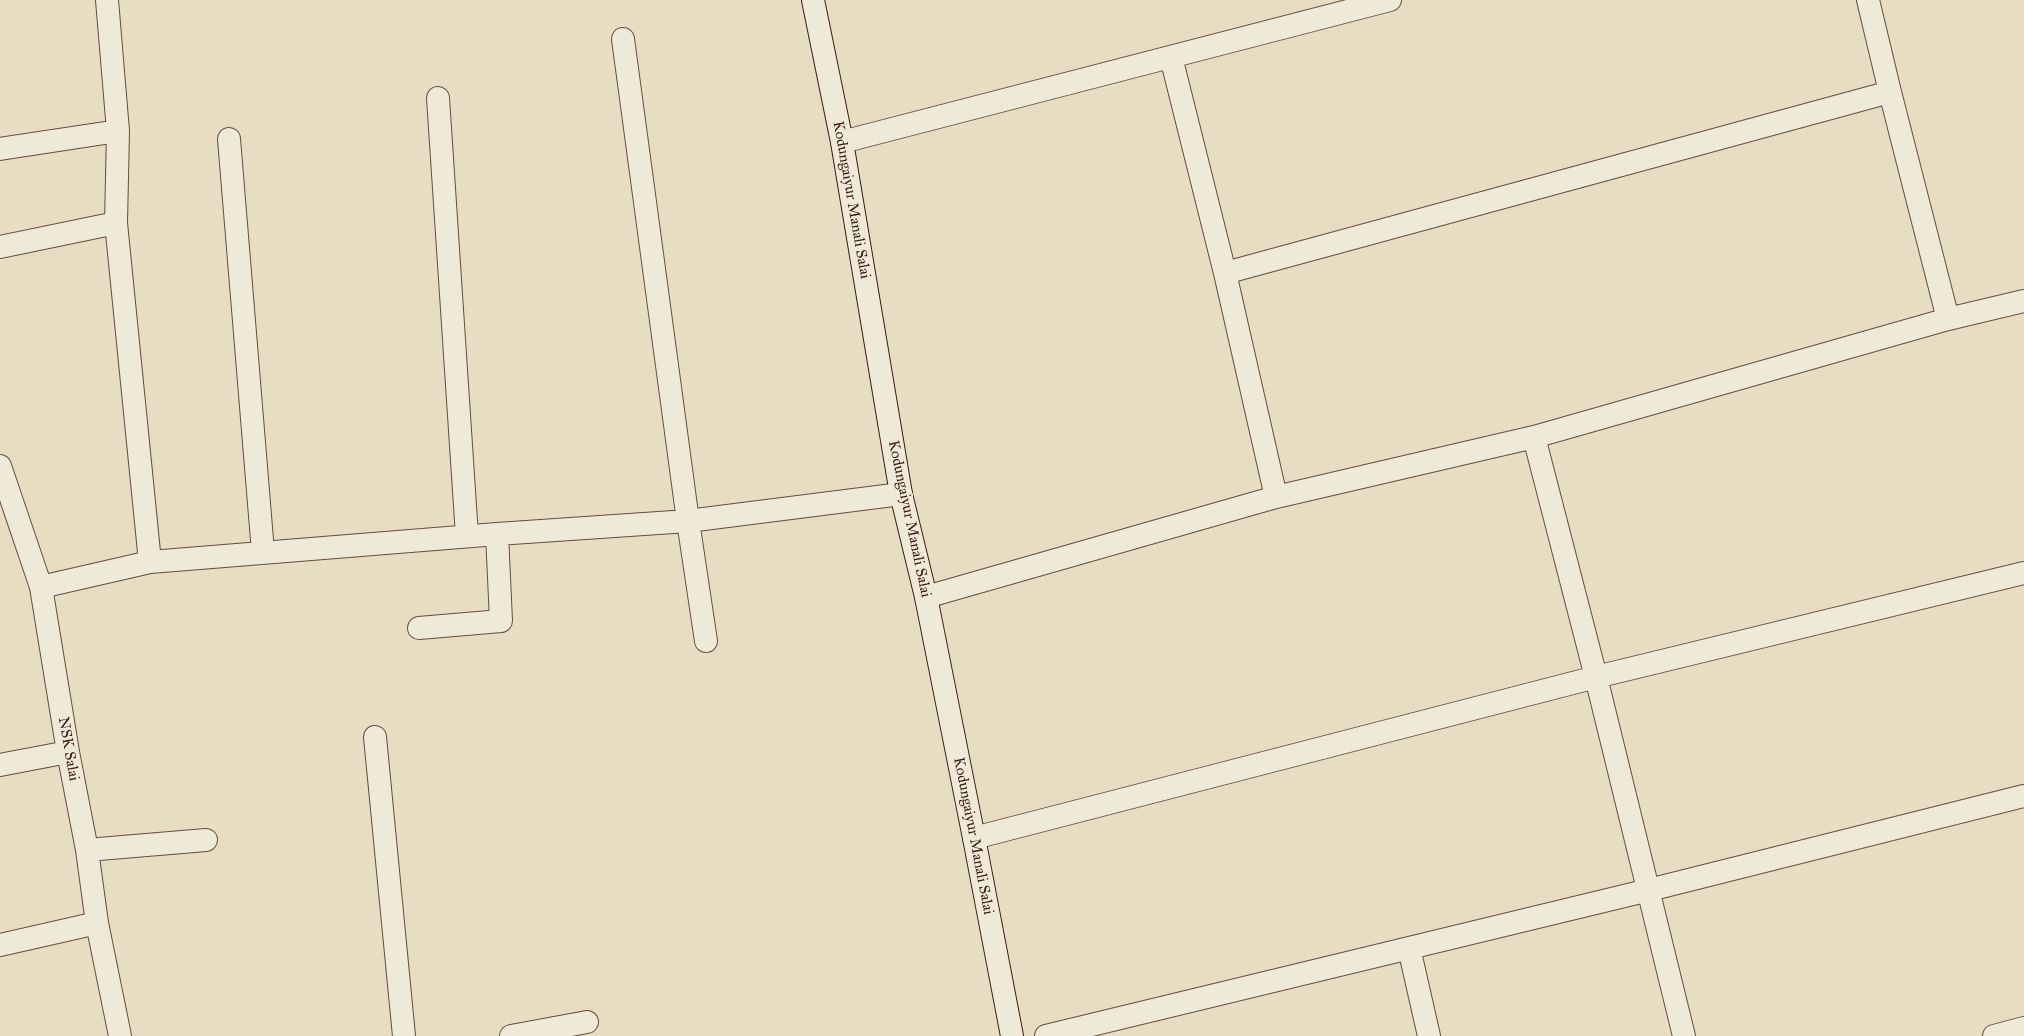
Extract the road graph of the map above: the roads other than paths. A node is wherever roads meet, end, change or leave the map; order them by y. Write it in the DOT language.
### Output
graph roads {
  1 [pos="107,0"];
  2 [pos="813,0"];
  3 [pos="1390,0"];
  4 [pos="1868,0"];
  5 [pos="1324,8"];
  6 [pos="623,39"];
  7 [pos="1171,57"];
  8 [pos="1890,92"];
  9 [pos="438,98"];
  10 [pos="118,131"];
  11 [pos="229,139"];
  12 [pos="842,142"];
  13 [pos="0,149"];
  14 [pos="116,223"];
  15 [pos="0,248"];
  16 [pos="1225,273"];
  17 [pos="2024,301"];
  18 [pos="1948,319"];
  19 [pos="1534,437"];
  20 [pos="0,466"];
  21 [pos="901,494"];
  22 [pos="1276,497"];
  23 [pos="688,521"];
  24 [pos="497,534"];
  25 [pos="467,536"];
  26 [pos="263,552"];
  27 [pos="150,562"];
  28 [pos="2024,573"];
  29 [pos="41,587"];
  30 [pos="926,597"];
  31 [pos="419,628"];
  32 [pos="706,641"];
  33 [pos="1596,677"];
  34 [pos="375,737"];
  35 [pos="68,752"];
  36 [pos="0,765"];
  37 [pos="2024,796"];
  38 [pos="974,838"];
  39 [pos="206,840"];
  40 [pos="87,850"];
  41 [pos="1650,890"];
  42 [pos="97,923"];
  43 [pos="0,944"];
  44 [pos="1409,948"];
  45 [pos="587,1022"];
  46 [pos="2024,1028"];
  47 [pos="120,1036"];
  48 [pos="404,1036"];
  49 [pos="511,1036"];
  50 [pos="1012,1036"];
  51 [pos="1046,1036"];
  52 [pos="1429,1036"];
  53 [pos="1684,1036"];
  54 [pos="1994,1036"];
  1 -- 10 [label="street"];
  2 -- 12 [label="street, Kodungaiyur Manali Salai"];
  3 -- 5 [label="street"];
  4 -- 8 [label="street"];
  5 -- 7 [label="street"];
  6 -- 23 [label="street"];
  7 -- 12 [label="street"];
  7 -- 16 [label="street"];
  8 -- 16 [label="street"];
  8 -- 18 [label="street"];
  9 -- 25 [label="street"];
  10 -- 13 [label="street"];
  10 -- 14 [label="street"];
  11 -- 26 [label="street"];
  12 -- 21 [label="street, Kodungaiyur Manali Salai"];
  14 -- 15 [label="street"];
  14 -- 27 [label="street"];
  16 -- 22 [label="street"];
  17 -- 18 [label="street"];
  18 -- 19 [label="street"];
  19 -- 22 [label="street"];
  19 -- 33 [label="street"];
  20 -- 29 [label="street, NSK Salai"];
  21 -- 23 [label="street"];
  21 -- 30 [label="street, Kodungaiyur Manali Salai"];
  22 -- 30 [label="street"];
  23 -- 24 [label="street"];
  23 -- 32 [label="street"];
  24 -- 25 [label="street"];
  24 -- 31 [label="street"];
  25 -- 26 [label="street"];
  26 -- 27 [label="street"];
  27 -- 29 [label="street"];
  28 -- 33 [label="street"];
  29 -- 35 [label="street, NSK Salai"];
  30 -- 38 [label="street, Kodungaiyur Manali Salai"];
  33 -- 38 [label="street"];
  33 -- 41 [label="street"];
  34 -- 48 [label="street"];
  35 -- 36 [label="street"];
  35 -- 40 [label="street, NSK Salai"];
  37 -- 41 [label="street"];
  38 -- 50 [label="street, Kodungaiyur Manali Salai"];
  39 -- 40 [label="street"];
  40 -- 42 [label="street, NSK Salai"];
  41 -- 44 [label="street"];
  41 -- 53 [label="street"];
  42 -- 43 [label="street"];
  42 -- 47 [label="street, NSK Salai"];
  44 -- 51 [label="street"];
  44 -- 52 [label="street"];
  45 -- 49 [label="street"];
  46 -- 54 [label="street"];
}
